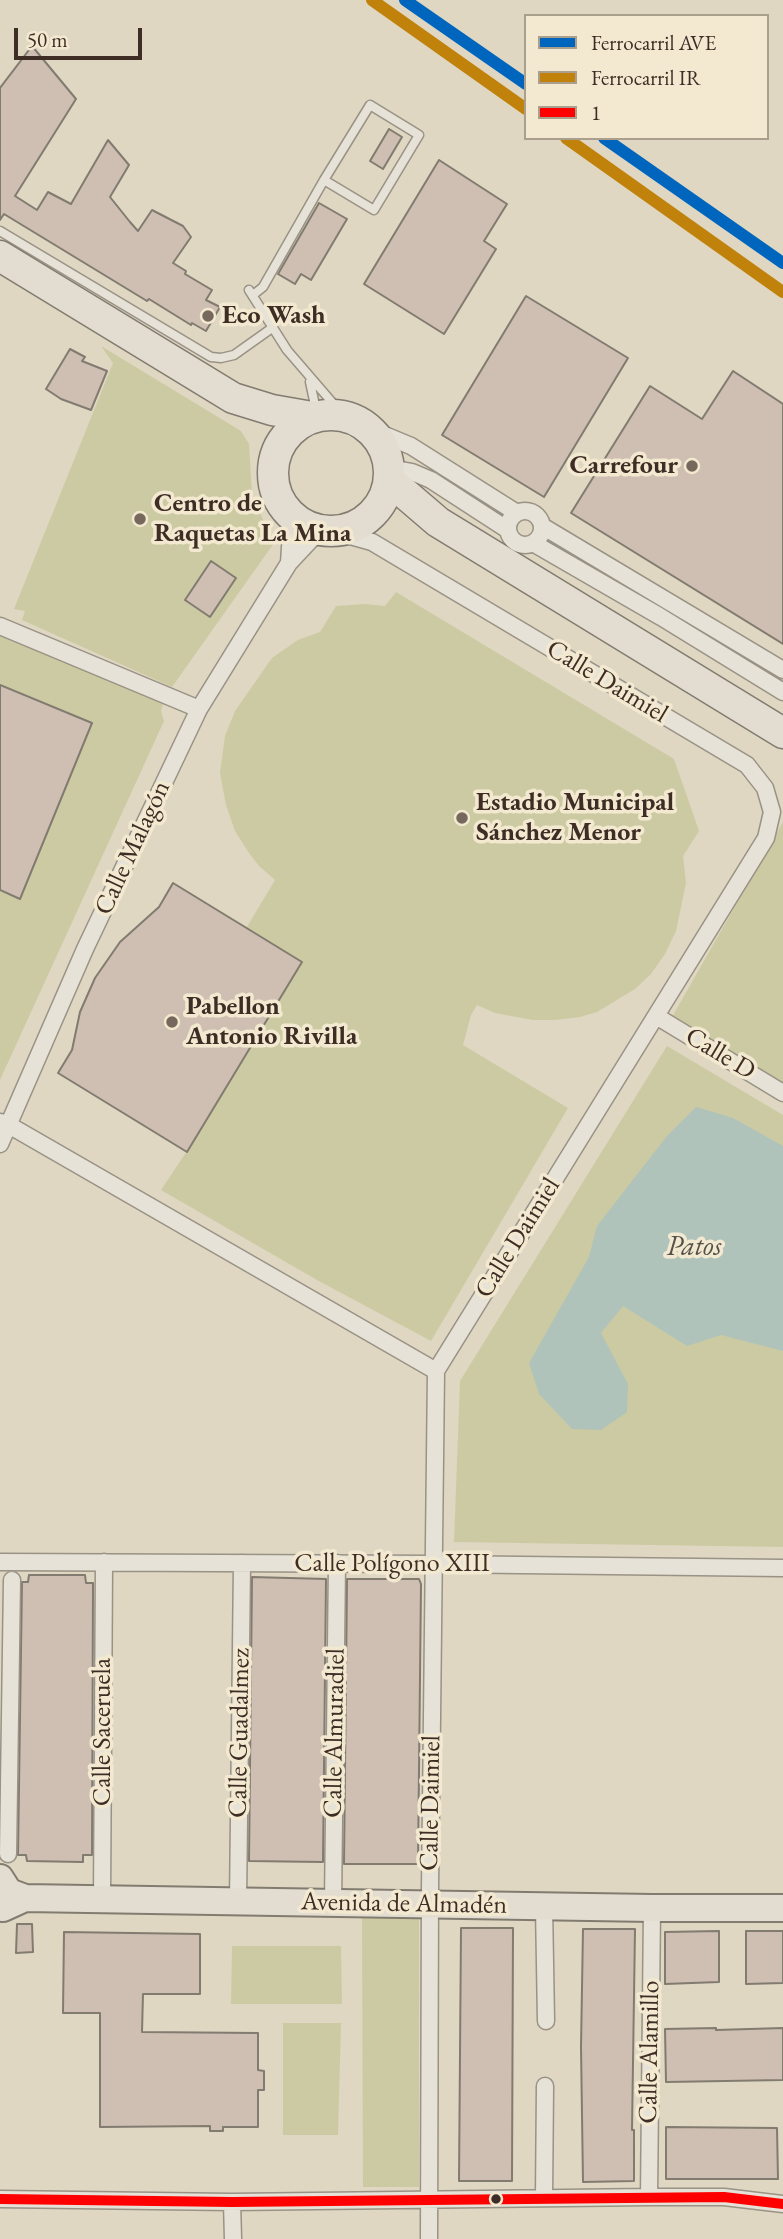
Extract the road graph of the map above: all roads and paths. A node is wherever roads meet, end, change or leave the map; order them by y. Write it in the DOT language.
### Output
graph roads {
  1 [pos="324,180"];
  2 [pos="0,231"];
  3 [pos="0,256"];
  4 [pos="272,328"];
  5 [pos="309,379"];
  6 [pos="233,398"];
  7 [pos="324,416"];
  8 [pos="370,429"];
  9 [pos="276,453"];
  10 [pos="390,474"];
  11 [pos="517,513"];
  12 [pos="292,516"];
  13 [pos="370,517"];
  14 [pos="438,522"];
  15 [pos="542,526"];
  16 [pos="509,530"];
  17 [pos="328,531"];
  18 [pos="533,543"];
  19 [pos="289,563"];
  20 [pos="0,626"];
  21 [pos="783,670"];
  22 [pos="783,692"];
  23 [pos="199,709"];
  24 [pos="783,733"];
  25 [pos="656,1016"];
  26 [pos="783,1093"];
  27 [pos="2,1123"];
  28 [pos="0,1144"];
  29 [pos="436,1371"];
  30 [pos="0,1562"];
  31 [pos="104,1562"];
  32 [pos="242,1563"];
  33 [pos="337,1563"];
  34 [pos="434,1564"];
  35 [pos="783,1568"];
  36 [pos="12,1580"];
  37 [pos="5,1720"];
  38 [pos="7,1889"];
  39 [pos="102,1901"];
  40 [pos="238,1902"];
  41 [pos="332,1903"];
  42 [pos="430,1904"];
  43 [pos="544,1906"];
  44 [pos="652,1908"];
  45 [pos="783,1908"];
  46 [pos="546,2021"];
  47 [pos="545,2085"];
  48 [pos="649,2197"];
  49 [pos="544,2198"];
  50 [pos="0,2199"];
  51 [pos="430,2200"];
  52 [pos="232,2202"];
  53 [pos="783,2204"];
  54 [pos="233,2239"];
  55 [pos="429,2239"];
  1 -- 1 [label="lane"];
  1 -- 4 [label="lane"];
  2 -- 4 [label="lane"];
  3 -- 6 [label="highway"];
  4 -- 5 [label="lane"];
  5 -- 7 [label="lane"];
  5 -- 7 [label="lane"];
  6 -- 7 [label="highway"];
  6 -- 9 [label="highway"];
  7 -- 8 [label="highway"];
  7 -- 9 [label="highway"];
  8 -- 10 [label="highway"];
  8 -- 11 [label="street"];
  9 -- 12 [label="highway"];
  10 -- 13 [label="highway"];
  10 -- 14 [label="highway"];
  10 -- 16 [label="street"];
  11 -- 15 [label="street"];
  11 -- 16 [label="street"];
  12 -- 17 [label="highway"];
  12 -- 19 [label="street, Calle Malagón"];
  13 -- 14 [label="highway"];
  13 -- 17 [label="highway"];
  14 -- 24 [label="highway"];
  15 -- 18 [label="street"];
  15 -- 21 [label="street"];
  16 -- 18 [label="street"];
  17 -- 19 [label="street, Calle Malagón"];
  17 -- 25 [label="street, Calle Daimiel"];
  18 -- 22 [label="street"];
  19 -- 23 [label="street, Calle Malagón"];
  20 -- 23 [label="street"];
  23 -- 27 [label="street, Calle Malagón"];
  25 -- 26 [label="street, Calle D"];
  25 -- 29 [label="street, Calle Daimiel"];
  27 -- 28 [label="street, Calle Malagón"];
  27 -- 29 [label="street"];
  29 -- 34 [label="street, Calle Daimiel"];
  30 -- 31 [label="street, Calle Polígono XIII"];
  31 -- 32 [label="street, Calle Polígono XIII"];
  31 -- 39 [label="street, Calle Saceruela"];
  32 -- 33 [label="street, Calle Polígono XIII"];
  32 -- 40 [label="street, Calle Guadalmez"];
  33 -- 34 [label="street, Calle Polígono XIII"];
  33 -- 41 [label="street, Calle Almuradiel"];
  34 -- 35 [label="street, Calle Polígono XIII"];
  34 -- 42 [label="street, Calle Daimiel"];
  36 -- 37 [label="street"];
  37 -- 38 [label="street"];
  38 -- 39 [label="main road, Avenida de Almadén"];
  39 -- 40 [label="main road, Avenida de Almadén"];
  40 -- 41 [label="main road, Avenida de Almadén"];
  41 -- 42 [label="main road, Avenida de Almadén"];
  42 -- 43 [label="main road, Avenida de Almadén"];
  42 -- 51 [label="street, Calle Daimiel"];
  43 -- 44 [label="main road, Avenida de Almadén"];
  43 -- 46 [label="street"];
  44 -- 45 [label="main road, Avenida de Almadén"];
  44 -- 48 [label="street, Calle Alamillo"];
  47 -- 49 [label="street"];
  48 -- 49 [label="street"];
  48 -- 53 [label="street"];
  49 -- 51 [label="street"];
  50 -- 52 [label="street"];
  51 -- 52 [label="street"];
  51 -- 55 [label="street, Calle Daimiel"];
  52 -- 54 [label="street"];
}
